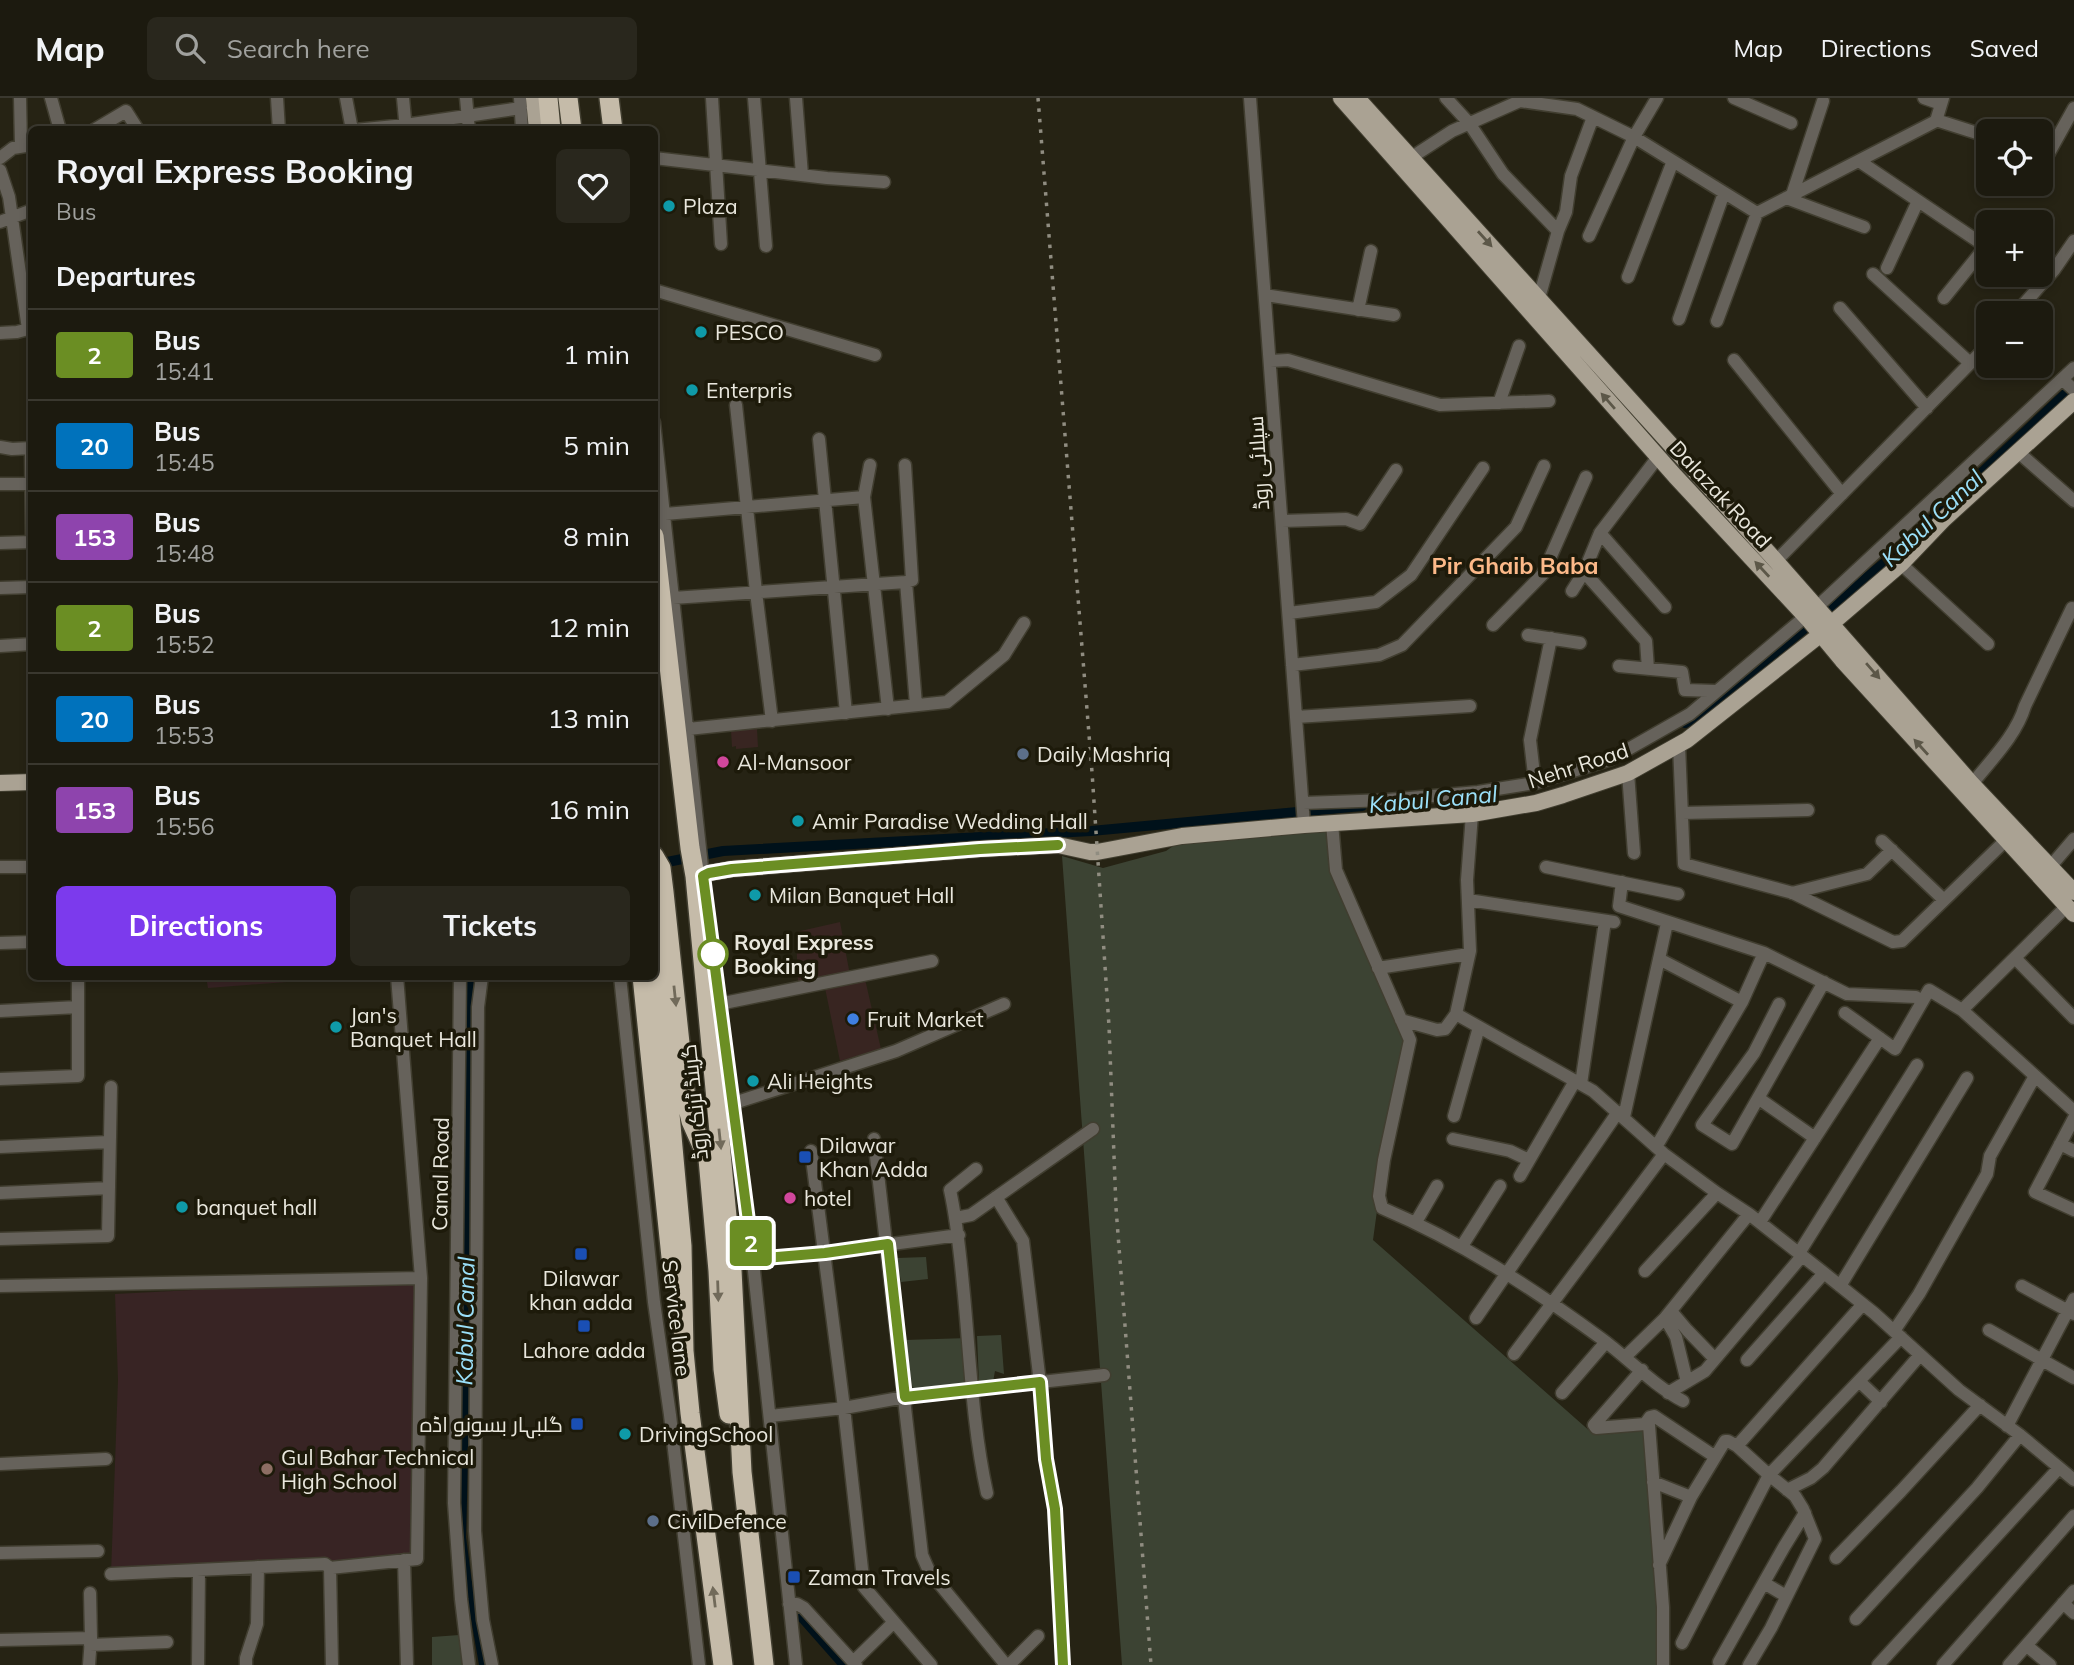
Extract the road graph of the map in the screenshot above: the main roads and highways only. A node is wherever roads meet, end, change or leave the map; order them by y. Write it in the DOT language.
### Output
graph roads {
  1 [pos="534,98"];
  2 [pos="548,98"];
  3 [pos="568,98"];
  4 [pos="609,98"];
  5 [pos="1342,98"];
  6 [pos="1357,98"];
  7 [pos="537,126"];
  8 [pos="551,126"];
  9 [pos="572,126"];
  10 [pos="612,126"];
  11 [pos="1391,144"];
  12 [pos="1533,299"];
  13 [pos="2074,401"];
  14 [pos="658,566"];
  15 [pos="1818,620"];
  16 [pos="28,782"];
  17 [pos="0,783"];
  18 [pos="658,863"];
  19 [pos="700,872"];
  20 [pos="2072,904"];
  21 [pos="642,980"];
  22 [pos="658,980"];
  23 [pos="684,1351"];
  24 [pos="742,1472"];
  25 [pos="723,1665"];
  26 [pos="764,1665"];
  1 -- 7 [label="main road"];
  2 -- 8 [label="highway"];
  3 -- 9 [label="highway"];
  4 -- 10 [label="highway"];
  5 -- 11 [label="main road, Dalazak Road"];
  6 -- 11 [label="main road, Dalazak Road"];
  11 -- 12 [label="main road, Dalazak Road"];
  11 -- 12 [label="main road, Dalazak Road, one-way"];
  12 -- 15 [label="main road, Dalazak Road"];
  15 -- 12 [label="main road, Dalazak Road, one-way"];
  13 -- 15 [label="main road, Nehr Road"];
  14 -- 19 [label="highway, گرینڈ ٹرنک روڈ"];
  15 -- 19 [label="main road, Nehr Road"];
  15 -- 20 [label="main road, Dalazak Road, one-way"];
  20 -- 15 [label="main road, Dalazak Road, one-way"];
  16 -- 17 [label="main road"];
  18 -- 24 [label="highway, one-way"];
  19 -- 24 [label="highway, گرینڈ ٹرنک روڈ, one-way"];
  21 -- 23 [label="highway"];
  22 -- 23 [label="highway, گرینڈ ٹرنک روڈ"];
  25 -- 23 [label="highway, گرینڈ ٹرنک روڈ, one-way"];
  24 -- 26 [label="highway, گرینڈ ٹرنک روڈ"];
}
